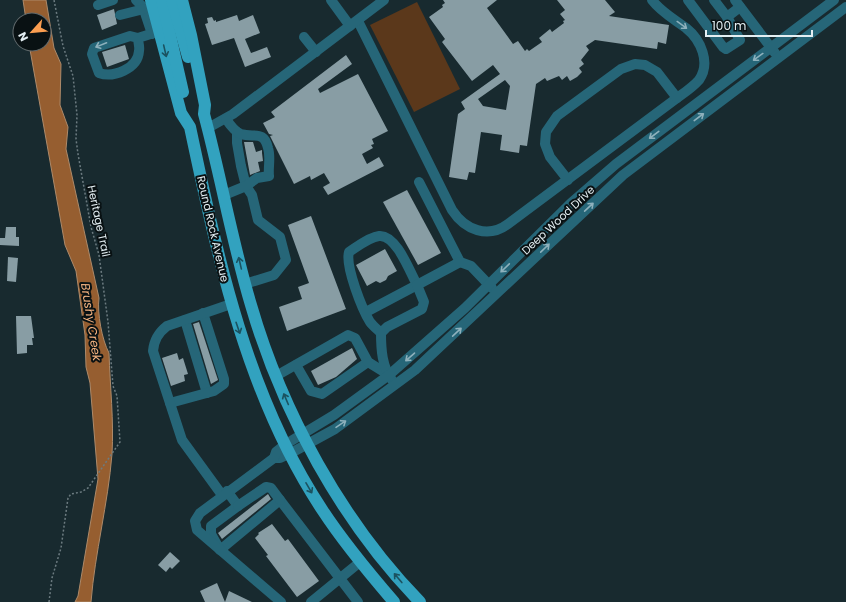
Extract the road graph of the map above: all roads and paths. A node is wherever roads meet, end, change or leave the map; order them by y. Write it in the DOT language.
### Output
graph roads {
  1 [pos="54,0"];
  2 [pos="113,0"];
  3 [pos="136,0"];
  4 [pos="162,0"];
  5 [pos="172,0"];
  6 [pos="182,0"];
  7 [pos="331,0"];
  8 [pos="652,0"];
  9 [pos="688,0"];
  10 [pos="714,0"];
  11 [pos="834,0"];
  12 [pos="382,1"];
  13 [pos="738,3"];
  14 [pos="98,5"];
  15 [pos="148,5"];
  16 [pos="846,7"];
  17 [pos="120,15"];
  18 [pos="727,17"];
  19 [pos="354,23"];
  20 [pos="156,32"];
  21 [pos="304,37"];
  22 [pos="138,38"];
  23 [pos="771,47"];
  24 [pos="316,52"];
  25 [pos="779,58"];
  26 [pos="677,98"];
  27 [pos="204,114"];
  28 [pos="226,119"];
  29 [pos="190,127"];
  30 [pos="208,128"];
  31 [pos="238,132"];
  32 [pos="607,151"];
  33 [pos="616,164"];
  34 [pos="623,175"];
  35 [pos="568,180"];
  36 [pos="419,182"];
  37 [pos="246,186"];
  38 [pos="224,195"];
  39 [pos="460,262"];
  40 [pos="245,284"];
  41 [pos="417,285"];
  42 [pos="488,285"];
  43 [pos="497,294"];
  44 [pos="231,304"];
  45 [pos="366,312"];
  46 [pos="203,313"];
  47 [pos="185,320"];
  48 [pos="381,333"];
  49 [pos="368,362"];
  50 [pos="296,365"];
  51 [pos="389,375"];
  52 [pos="276,376"];
  53 [pos="396,385"];
  54 [pos="207,393"];
  55 [pos="170,403"];
  56 [pos="305,439"];
  57 [pos="288,449"];
  58 [pos="224,493"];
  59 [pos="280,500"];
  60 [pos="238,506"];
  61 [pos="220,550"];
  62 [pos="360,562"];
  63 [pos="373,577"];
  64 [pos="339,579"];
  65 [pos="49,602"];
  66 [pos="281,602"];
  67 [pos="311,602"];
  68 [pos="358,602"];
  69 [pos="394,602"];
  70 [pos="404,602"];
  71 [pos="420,602"];
  1 -- 65 [label="path, Heritage Trail"];
  2 -- 14 [label="street"];
  3 -- 15 [label="street"];
  4 -- 29 [label="main road"];
  5 -- 27 [label="main road"];
  6 -- 27 [label="main road, Round Rock Avenue"];
  7 -- 19 [label="street"];
  8 -- 26 [label="street, one-way"];
  9 -- 18 [label="street"];
  10 -- 18 [label="street"];
  11 -- 23 [label="street, Deep Wood Drive"];
  12 -- 19 [label="street"];
  13 -- 18 [label="street"];
  13 -- 23 [label="street"];
  15 -- 17 [label="street"];
  15 -- 20 [label="main road, Round Rock Avenue"];
  16 -- 25 [label="street, Deep Wood Drive"];
  19 -- 24 [label="street"];
  19 -- 35 [label="street"];
  20 -- 22 [label="street"];
  20 -- 29 [label="main road, Round Rock Avenue, one-way"];
  21 -- 24 [label="street"];
  22 -- 22 [label="street, one-way"];
  23 -- 25 [label="street"];
  23 -- 33 [label="street, Deep Wood Drive, one-way"];
  24 -- 28 [label="street"];
  34 -- 25 [label="street, Deep Wood Drive, one-way"];
  26 -- 32 [label="street"];
  26 -- 35 [label="street"];
  27 -- 30 [label="main road, Round Rock Avenue"];
  28 -- 30 [label="street"];
  28 -- 31 [label="street"];
  29 -- 44 [label="main road, Round Rock Avenue"];
  30 -- 38 [label="main road, Round Rock Avenue"];
  31 -- 37 [label="street"];
  31 -- 37 [label="street"];
  32 -- 33 [label="street"];
  32 -- 35 [label="street"];
  33 -- 34 [label="street"];
  33 -- 42 [label="street, Deep Wood Drive, one-way"];
  43 -- 34 [label="street, Deep Wood Drive, one-way"];
  36 -- 39 [label="street"];
  37 -- 38 [label="street"];
  37 -- 40 [label="street"];
  40 -- 38 [label="main road, Round Rock Avenue, one-way"];
  39 -- 41 [label="street"];
  39 -- 42 [label="street"];
  40 -- 52 [label="main road, Round Rock Avenue"];
  41 -- 45 [label="street"];
  41 -- 45 [label="street"];
  41 -- 48 [label="street"];
  42 -- 43 [label="street"];
  42 -- 51 [label="street, Deep Wood Drive, one-way"];
  53 -- 43 [label="street, Deep Wood Drive, one-way"];
  44 -- 46 [label="street"];
  44 -- 57 [label="main road, Round Rock Avenue, one-way"];
  45 -- 48 [label="street"];
  46 -- 47 [label="street"];
  46 -- 54 [label="street"];
  47 -- 54 [label="street"];
  47 -- 55 [label="street"];
  48 -- 51 [label="street"];
  49 -- 50 [label="street"];
  49 -- 50 [label="street"];
  49 -- 51 [label="street"];
  50 -- 52 [label="street"];
  51 -- 53 [label="street"];
  51 -- 56 [label="street, Deep Wood Drive"];
  56 -- 52 [label="main road, Round Rock Avenue, one-way"];
  56 -- 53 [label="street, Deep Wood Drive, one-way"];
  54 -- 55 [label="street"];
  55 -- 58 [label="street"];
  56 -- 57 [label="street, Deep Wood Drive"];
  71 -- 56 [label="main road, Round Rock Avenue, one-way"];
  57 -- 58 [label="street, Deep Wood Drive"];
  57 -- 62 [label="main road, Round Rock Avenue, one-way"];
  58 -- 60 [label="street"];
  58 -- 61 [label="street"];
  59 -- 60 [label="street"];
  59 -- 61 [label="street"];
  59 -- 64 [label="street"];
  60 -- 61 [label="street"];
  61 -- 66 [label="street"];
  62 -- 63 [label="main road, Round Rock Avenue"];
  62 -- 64 [label="street"];
  63 -- 69 [label="main road, Round Rock Avenue"];
  63 -- 70 [label="main road"];
  64 -- 67 [label="street"];
  64 -- 68 [label="street"];
}
